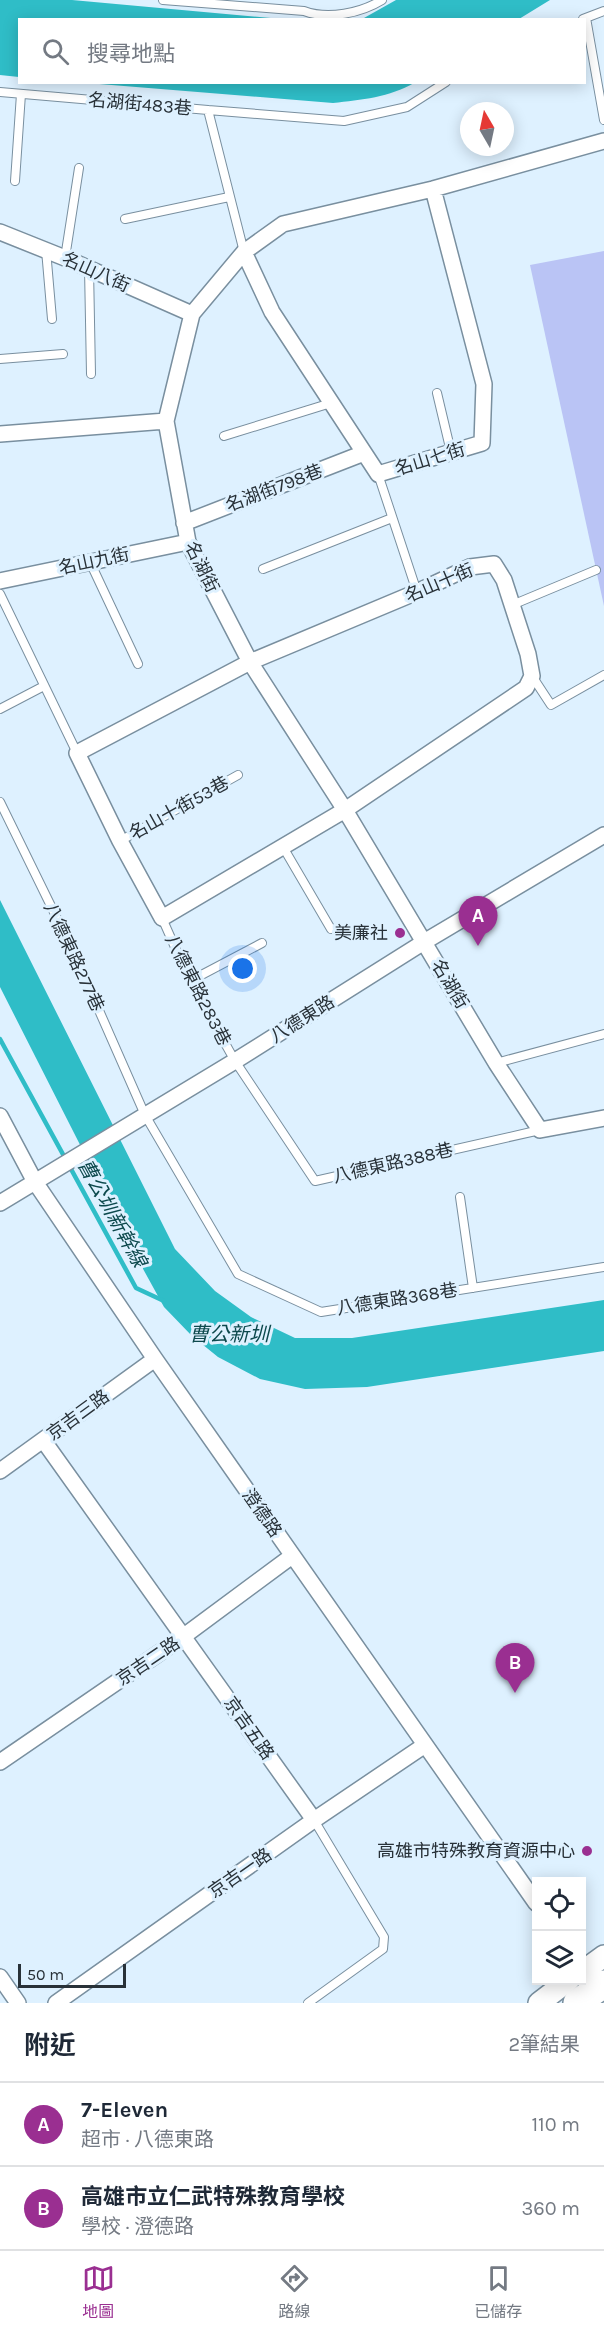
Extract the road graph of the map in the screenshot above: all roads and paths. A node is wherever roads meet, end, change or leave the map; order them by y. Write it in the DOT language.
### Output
graph roads {
  1 [pos="163,0"];
  2 [pos="382,0"];
  3 [pos="604,11"];
  4 [pos="586,18"];
  5 [pos="586,33"];
  6 [pos="443,84"];
  7 [pos="0,92"];
  8 [pos="21,94"];
  9 [pos="208,110"];
  10 [pos="604,120"];
  11 [pos="604,141"];
  12 [pos="79,168"];
  13 [pos="15,181"];
  14 [pos="433,189"];
  15 [pos="229,197"];
  16 [pos="125,219"];
  17 [pos="0,232"];
  18 [pos="46,250"];
  19 [pos="244,252"];
  20 [pos="65,258"];
  21 [pos="89,268"];
  22 [pos="192,314"];
  23 [pos="52,319"];
  24 [pos="63,354"];
  25 [pos="0,359"];
  26 [pos="91,374"];
  27 [pos="437,393"];
  28 [pos="331,403"];
  29 [pos="166,421"];
  30 [pos="0,434"];
  31 [pos="224,436"];
  32 [pos="451,452"];
  33 [pos="364,453"];
  34 [pos="378,474"];
  35 [pos="392,518"];
  36 [pos="184,523"];
  37 [pos="188,542"];
  38 [pos="90,562"];
  39 [pos="263,569"];
  40 [pos="596,570"];
  41 [pos="0,581"];
  42 [pos="417,592"];
  43 [pos="0,594"];
  44 [pos="512,605"];
  45 [pos="250,662"];
  46 [pos="138,664"];
  47 [pos="604,675"];
  48 [pos="532,676"];
  49 [pos="44,686"];
  50 [pos="0,710"];
  51 [pos="77,753"];
  52 [pos="238,775"];
  53 [pos="0,802"];
  54 [pos="345,810"];
  55 [pos="604,835"];
  56 [pos="120,841"];
  57 [pos="282,845"];
  58 [pos="162,918"];
  59 [pos="331,929"];
  60 [pos="424,942"];
  61 [pos="262,943"];
  62 [pos="190,981"];
  63 [pos="604,1034"];
  64 [pos="235,1061"];
  65 [pos="496,1063"];
  66 [pos="145,1115"];
  67 [pos="0,1116"];
  68 [pos="604,1118"];
  69 [pos="540,1130"];
  70 [pos="35,1182"];
  71 [pos="460,1197"];
  72 [pos="0,1203"];
  73 [pos="604,1267"];
  74 [pos="473,1288"];
  75 [pos="155,1359"];
  76 [pos="43,1440"];
  77 [pos="0,1471"];
  78 [pos="292,1556"];
  79 [pos="184,1636"];
  80 [pos="425,1745"];
  81 [pos="0,1762"];
  82 [pos="314,1820"];
  83 [pos="532,1897"];
  84 [pos="604,1956"];
  85 [pos="586,1973"];
  86 [pos="0,1977"];
  87 [pos="568,1985"];
  88 [pos="582,1985"];
  89 [pos="18,2003"];
  90 [pos="56,2003"];
  91 [pos="308,2003"];
  92 [pos="539,2003"];
  93 [pos="577,2003"];
  1 -- 2 [label="lane"];
  3 -- 4 [label="lane"];
  5 -- 10 [label="lane"];
  6 -- 9 [label="lane, 名湖街483巷"];
  7 -- 8 [label="lane, 名湖街483巷"];
  8 -- 9 [label="lane, 名湖街483巷"];
  8 -- 13 [label="lane"];
  9 -- 15 [label="lane, 名湖街483巷"];
  11 -- 14 [label="street, 名湖街"];
  12 -- 20 [label="lane"];
  14 -- 19 [label="street, 名湖街"];
  14 -- 32 [label="street, 名山七街"];
  15 -- 16 [label="lane"];
  15 -- 19 [label="lane, 名湖街483巷"];
  17 -- 18 [label="street, 名山八街"];
  18 -- 20 [label="street, 名山八街"];
  18 -- 23 [label="lane"];
  19 -- 22 [label="street, 名湖街"];
  19 -- 28 [label="street, 名山七街"];
  20 -- 21 [label="street, 名山八街"];
  21 -- 22 [label="street, 名山八街"];
  21 -- 26 [label="lane"];
  22 -- 29 [label="street, 名湖街"];
  24 -- 25 [label="lane"];
  27 -- 32 [label="lane"];
  28 -- 31 [label="lane"];
  28 -- 33 [label="street, 名山七街"];
  29 -- 30 [label="street"];
  29 -- 36 [label="street, 名湖街"];
  32 -- 34 [label="street, 名山七街"];
  33 -- 34 [label="street, 名山七街"];
  33 -- 36 [label="street, 名湖街798巷"];
  34 -- 35 [label="lane"];
  35 -- 39 [label="lane"];
  35 -- 42 [label="lane"];
  36 -- 37 [label="street, 名湖街"];
  37 -- 38 [label="street, 名山九街"];
  37 -- 45 [label="street, 名湖街"];
  38 -- 41 [label="street, 名山九街"];
  38 -- 46 [label="lane"];
  40 -- 44 [label="lane"];
  42 -- 44 [label="street, 名山十街"];
  42 -- 45 [label="street, 名山十街"];
  43 -- 49 [label="lane"];
  44 -- 48 [label="street, 名山十街"];
  45 -- 51 [label="street, 名山十街"];
  45 -- 54 [label="street, 名湖街"];
  47 -- 48 [label="lane"];
  48 -- 54 [label="street"];
  49 -- 50 [label="lane"];
  49 -- 51 [label="lane"];
  51 -- 56 [label="street"];
  52 -- 56 [label="lane, 名山十街53巷"];
  53 -- 66 [label="lane, 八德東路277巷"];
  54 -- 57 [label="street"];
  54 -- 60 [label="street, 名湖街"];
  55 -- 60 [label="street, 八德東路"];
  56 -- 58 [label="street"];
  57 -- 58 [label="street"];
  57 -- 59 [label="lane"];
  58 -- 62 [label="lane, 八德東路283巷"];
  60 -- 64 [label="street, 八德東路"];
  60 -- 65 [label="street, 名湖街"];
  61 -- 62 [label="lane"];
  62 -- 64 [label="lane, 八德東路283巷"];
  63 -- 65 [label="lane"];
  64 -- 66 [label="street, 八德東路"];
  64 -- 69 [label="lane, 八德東路388巷"];
  65 -- 69 [label="street, 名湖街"];
  66 -- 70 [label="street, 八德東路"];
  66 -- 74 [label="lane, 八德東路368巷"];
  67 -- 70 [label="street, 澄德路"];
  68 -- 69 [label="street"];
  70 -- 72 [label="street, 八德東路"];
  70 -- 75 [label="street, 澄德路"];
  71 -- 74 [label="lane"];
  73 -- 74 [label="lane, 八德東路368巷"];
  75 -- 76 [label="street, 京吉三路"];
  75 -- 78 [label="street, 澄德路"];
  76 -- 77 [label="street, 京吉三路"];
  76 -- 79 [label="street, 京吉五路"];
  78 -- 79 [label="street, 京吉二路"];
  78 -- 80 [label="street, 澄德路"];
  79 -- 81 [label="street, 京吉二路"];
  79 -- 82 [label="street, 京吉五路"];
  80 -- 82 [label="street, 京吉一路"];
  80 -- 83 [label="street, 澄德路"];
  82 -- 90 [label="street, 京吉一路"];
  82 -- 91 [label="lane, 京吉五路"];
  84 -- 85 [label="street"];
  86 -- 89 [label="street"];
  87 -- 92 [label="street"];
  88 -- 93 [label="highway"];
}
